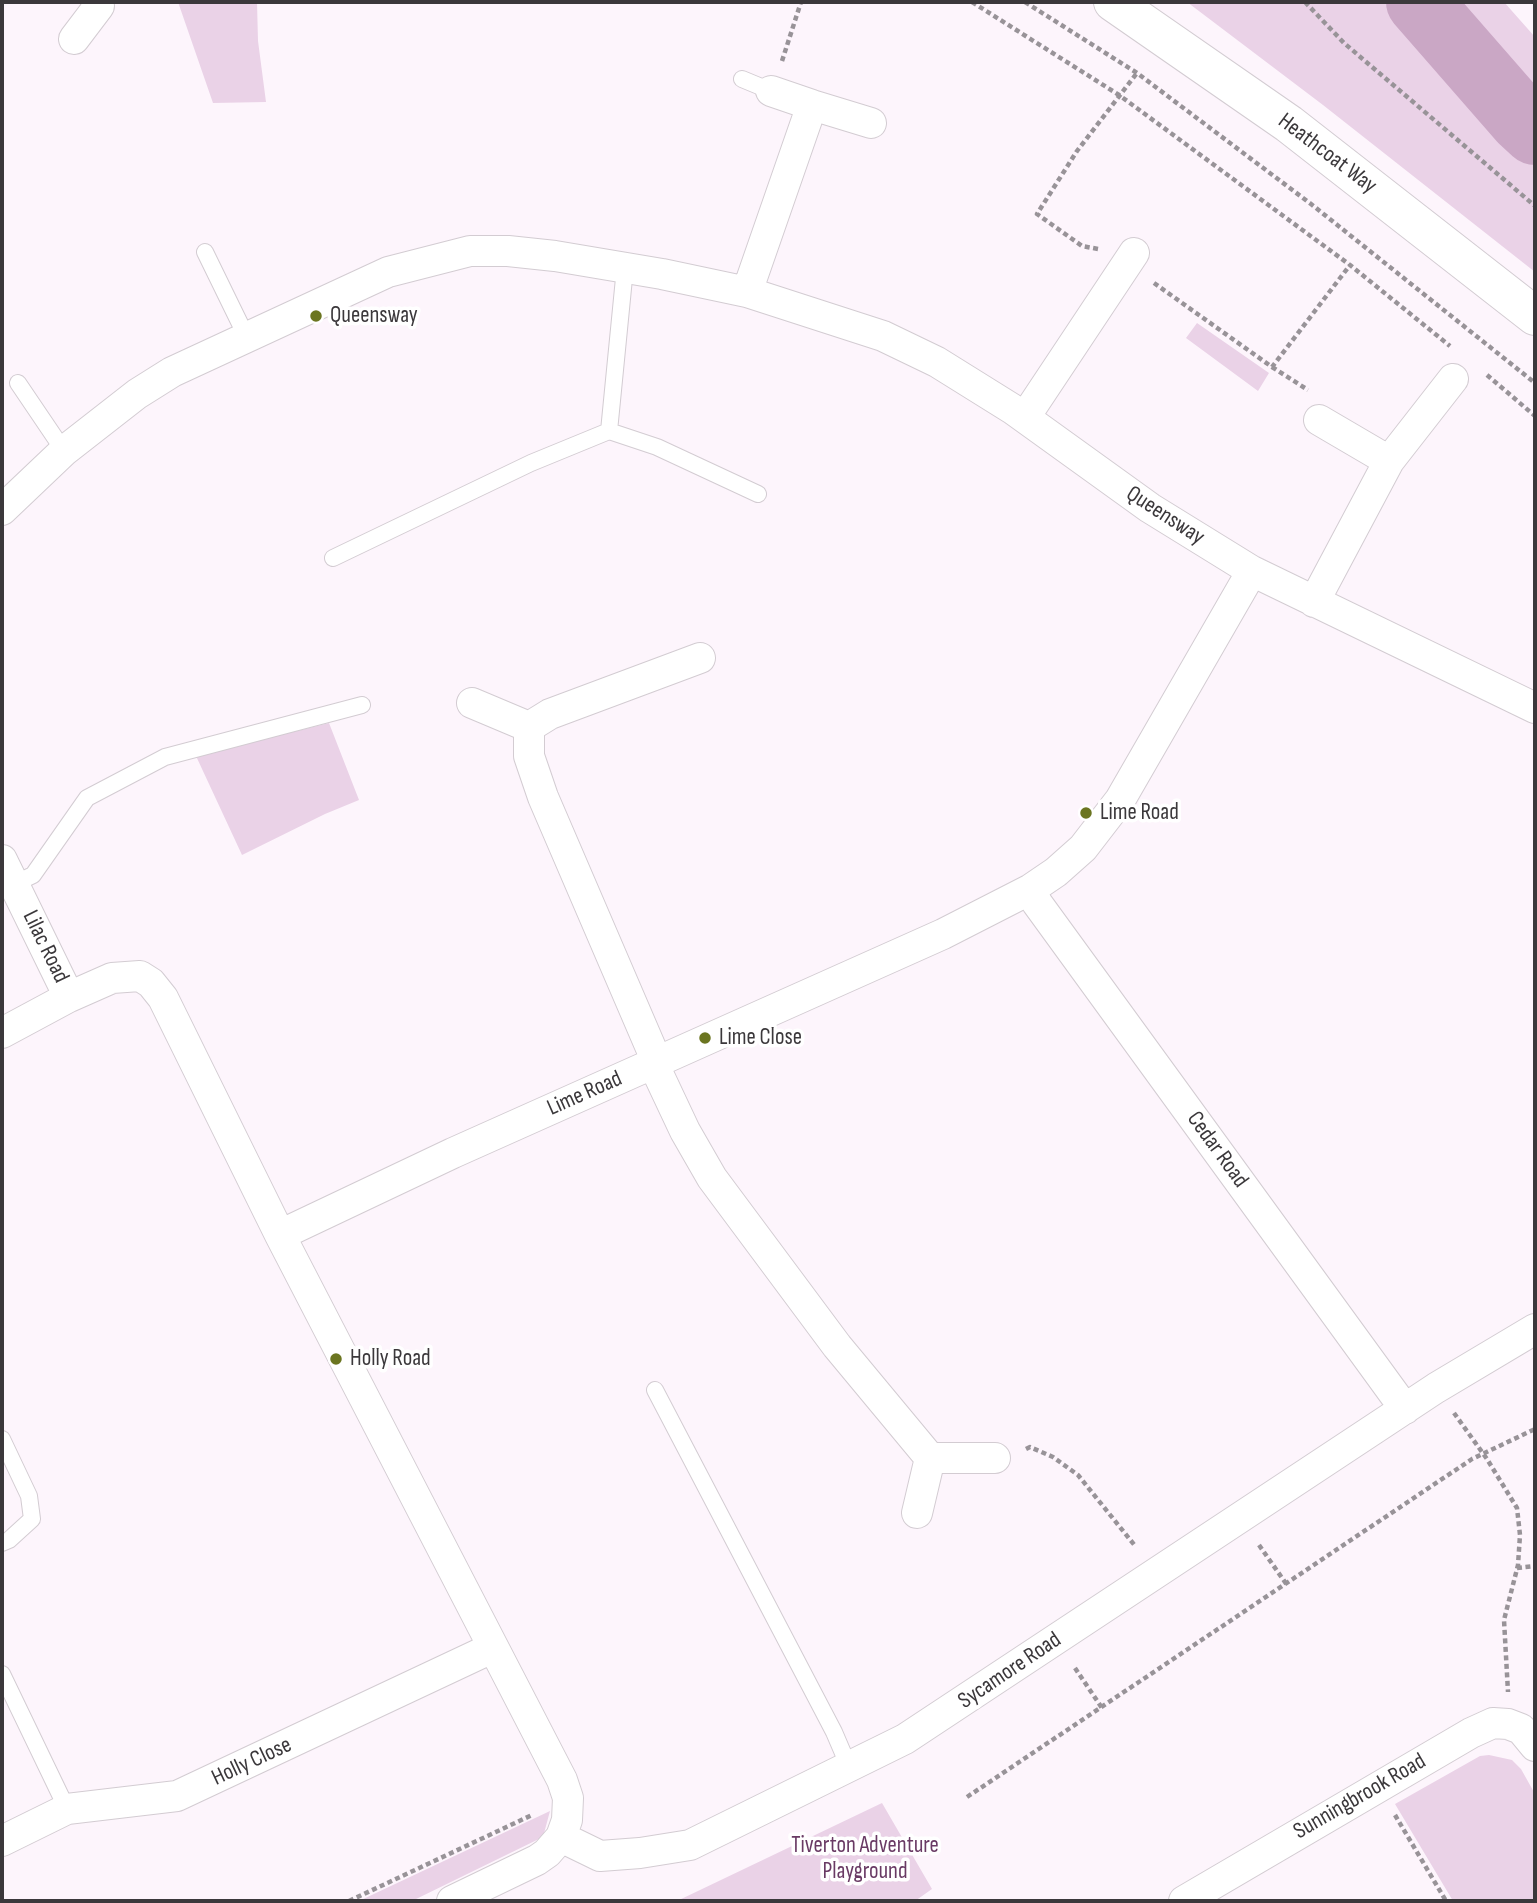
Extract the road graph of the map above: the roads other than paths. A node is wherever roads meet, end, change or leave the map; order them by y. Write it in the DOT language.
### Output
graph roads {
  1 [pos="1113,2"];
  2 [pos="103,3"];
  3 [pos="74,38"];
  4 [pos="742,79"];
  5 [pos="771,91"];
  6 [pos="812,106"];
  7 [pos="871,123"];
  8 [pos="205,252"];
  9 [pos="1134,253"];
  10 [pos="625,268"];
  11 [pos="747,292"];
  12 [pos="1535,316"];
  13 [pos="247,338"];
  14 [pos="1457,367"];
  15 [pos="18,383"];
  16 [pos="1025,417"];
  17 [pos="1319,420"];
  18 [pos="609,431"];
  19 [pos="64,451"];
  20 [pos="1389,461"];
  21 [pos="758,494"];
  22 [pos="2,510"];
  23 [pos="333,558"];
  24 [pos="1252,571"];
  25 [pos="1314,602"];
  26 [pos="700,658"];
  27 [pos="472,703"];
  28 [pos="362,705"];
  29 [pos="1535,708"];
  30 [pos="529,727"];
  31 [pos="8,872"];
  32 [pos="1031,889"];
  33 [pos="69,997"];
  34 [pos="2,1033"];
  35 [pos="655,1062"];
  36 [pos="280,1235"];
  37 [pos="1535,1329"];
  38 [pos="654,1390"];
  39 [pos="1405,1409"];
  40 [pos="2,1439"];
  41 [pos="930,1458"];
  42 [pos="995,1458"];
  43 [pos="917,1513"];
  44 [pos="2,1543"];
  45 [pos="492,1648"];
  46 [pos="2,1674"];
  47 [pos="1535,1746"];
  48 [pos="849,1767"];
  49 [pos="67,1809"];
  50 [pos="561,1837"];
  51 [pos="2,1841"];
  52 [pos="452,1901"];
  53 [pos="1184,1901"];
  1 -- 12 [label="main road, Heathcoat Way"];
  2 -- 3 [label="street"];
  4 -- 5 [label="lane"];
  5 -- 6 [label="street"];
  6 -- 7 [label="street"];
  6 -- 11 [label="street"];
  8 -- 13 [label="lane"];
  9 -- 16 [label="street"];
  10 -- 11 [label="street, Queensway"];
  10 -- 13 [label="street, Queensway"];
  10 -- 18 [label="lane"];
  11 -- 16 [label="street, Queensway"];
  13 -- 19 [label="street, Queensway"];
  14 -- 20 [label="street"];
  15 -- 19 [label="lane"];
  16 -- 24 [label="street, Queensway"];
  17 -- 20 [label="street"];
  18 -- 21 [label="lane"];
  18 -- 23 [label="lane"];
  19 -- 22 [label="street, Queensway"];
  20 -- 25 [label="street"];
  24 -- 25 [label="street, Queensway"];
  24 -- 32 [label="street, Lime Road"];
  25 -- 29 [label="street, Queensway"];
  26 -- 30 [label="street"];
  27 -- 30 [label="street"];
  28 -- 31 [label="lane"];
  30 -- 35 [label="street"];
  31 -- 33 [label="street, Lilac Road"];
  32 -- 35 [label="street, Lime Road"];
  32 -- 39 [label="street, Cedar Road"];
  33 -- 34 [label="street"];
  33 -- 36 [label="street"];
  35 -- 36 [label="street, Lime Road"];
  35 -- 41 [label="street"];
  36 -- 45 [label="street"];
  37 -- 39 [label="street, Sycamore Road"];
  38 -- 48 [label="lane"];
  39 -- 48 [label="street, Sycamore Road"];
  40 -- 44 [label="lane"];
  41 -- 42 [label="street"];
  41 -- 43 [label="street"];
  45 -- 49 [label="street, Holly Close"];
  45 -- 50 [label="street"];
  46 -- 49 [label="lane"];
  47 -- 53 [label="street, Sunningbrook Road"];
  48 -- 50 [label="street, Sycamore Road"];
  49 -- 51 [label="street, Holly Close"];
  50 -- 52 [label="street"];
}
